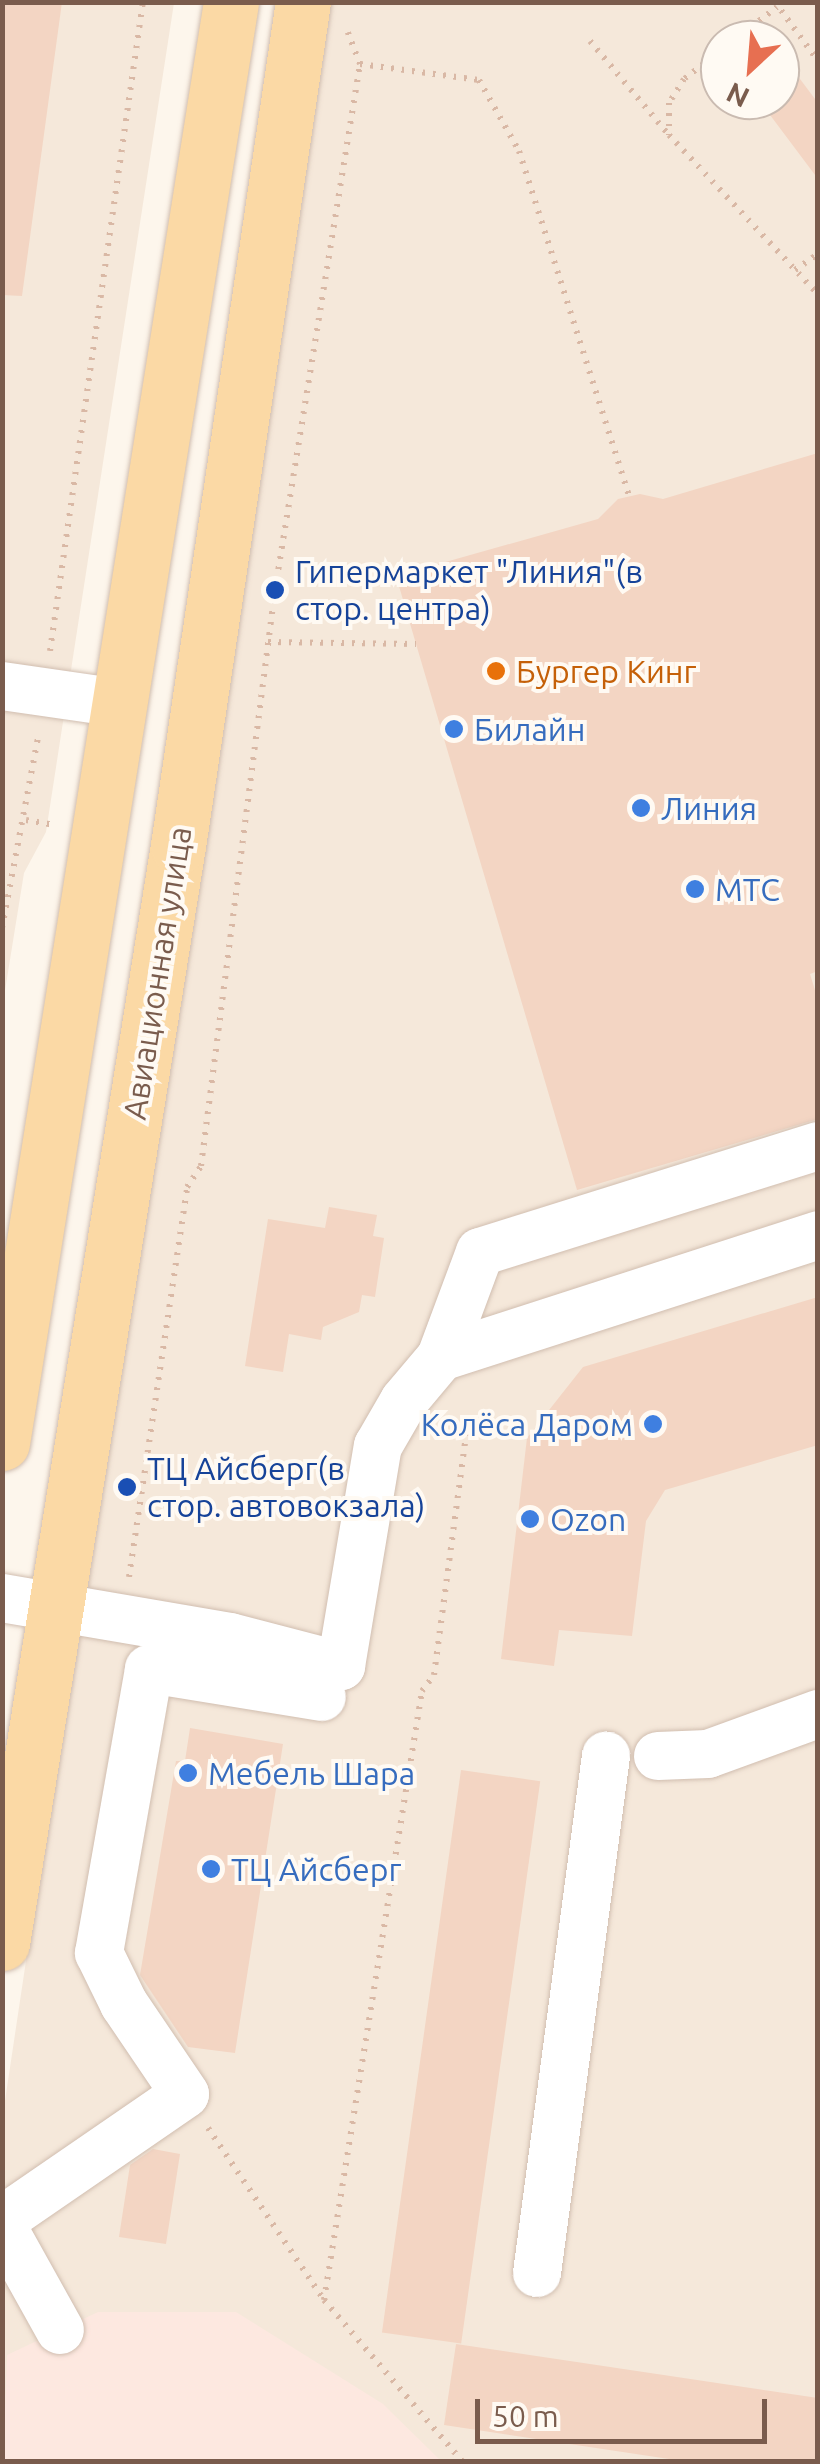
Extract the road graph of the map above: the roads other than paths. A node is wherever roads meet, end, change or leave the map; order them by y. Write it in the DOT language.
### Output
graph roads {
  1 [pos="231,2"];
  2 [pos="323,10"];
  3 [pos="24,689"];
  4 [pos="120,703"];
  5 [pos="818,1146"];
  6 [pos="818,1236"];
  7 [pos="441,1357"];
  8 [pos="2,1444"];
  9 [pos="29,1603"];
  10 [pos="322,1697"];
  11 [pos="818,1714"];
  12 [pos="606,1756"];
  13 [pos="658,1756"];
  14 [pos="2,1943"];
  15 [pos="2,2223"];
  16 [pos="537,2273"];
  17 [pos="60,2330"];
  1 -- 4 [label="main road"];
  2 -- 9 [label="main road, Авиационная улица"];
  3 -- 4 [label="street"];
  4 -- 8 [label="main road"];
  5 -- 7 [label="street"];
  6 -- 7 [label="street"];
  7 -- 9 [label="street"];
  9 -- 14 [label="main road, Авиационная улица"];
  10 -- 15 [label="street"];
  11 -- 13 [label="street"];
  12 -- 16 [label="street"];
  15 -- 17 [label="street"];
}
